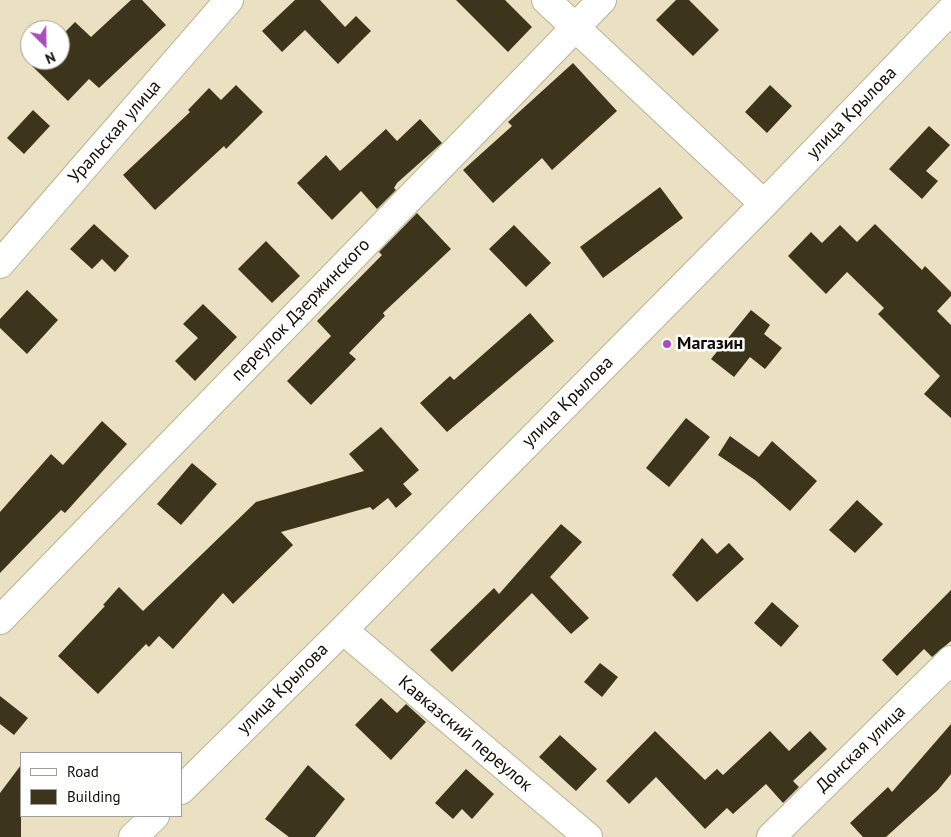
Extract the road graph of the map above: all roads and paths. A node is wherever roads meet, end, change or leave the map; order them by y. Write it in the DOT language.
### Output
graph roads {
  1 [pos="229,0"];
  2 [pos="546,0"];
  3 [pos="602,0"];
  4 [pos="951,10"];
  5 [pos="575,29"];
  6 [pos="764,204"];
  7 [pos="0,264"];
  8 [pos="0,620"];
  9 [pos="343,630"];
  10 [pos="951,660"];
  11 [pos="182,789"];
  12 [pos="154,817"];
  13 [pos="133,837"];
  14 [pos="588,837"];
  15 [pos="771,837"];
  1 -- 7 [label="street, Уральская улица"];
  2 -- 5 [label="street"];
  3 -- 5 [label="street, переулок Дзержинского"];
  4 -- 6 [label="street, улица Крылова"];
  5 -- 6 [label="street"];
  5 -- 8 [label="street, переулок Дзержинского"];
  6 -- 9 [label="street, улица Крылова"];
  9 -- 11 [label="street, улица Крылова"];
  9 -- 14 [label="street, Кавказский переулок"];
  10 -- 15 [label="street, Донская улица"];
  12 -- 13 [label="street"];
}
